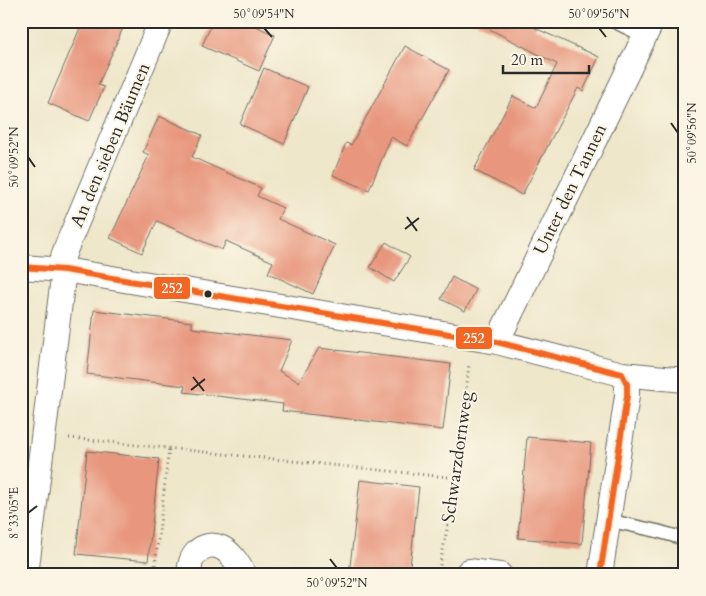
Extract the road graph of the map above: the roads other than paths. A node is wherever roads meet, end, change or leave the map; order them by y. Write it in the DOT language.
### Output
graph roads {
  1 [pos="162,21"];
  2 [pos="613,21"];
  3 [pos="648,29"];
  4 [pos="21,267"];
  5 [pos="61,270"];
  6 [pos="497,342"];
  7 [pos="622,374"];
  8 [pos="685,380"];
  9 [pos="607,520"];
  10 [pos="685,539"];
  11 [pos="469,571"];
  12 [pos="26,575"];
  13 [pos="190,575"];
  14 [pos="245,575"];
  15 [pos="500,575"];
  16 [pos="600,575"];
  1 -- 5 [label="street, An den sieben Bäumen"];
  2 -- 3 [label="lane, Unter den Tannen"];
  3 -- 6 [label="street, Unter den Tannen"];
  4 -- 5 [label="street"];
  5 -- 6 [label="street"];
  5 -- 12 [label="street, An den sieben Bäumen"];
  6 -- 7 [label="street"];
  7 -- 8 [label="street"];
  7 -- 9 [label="street"];
  9 -- 10 [label="lane"];
  9 -- 16 [label="street"];
  11 -- 15 [label="street"];
  13 -- 14 [label="street"];
}
